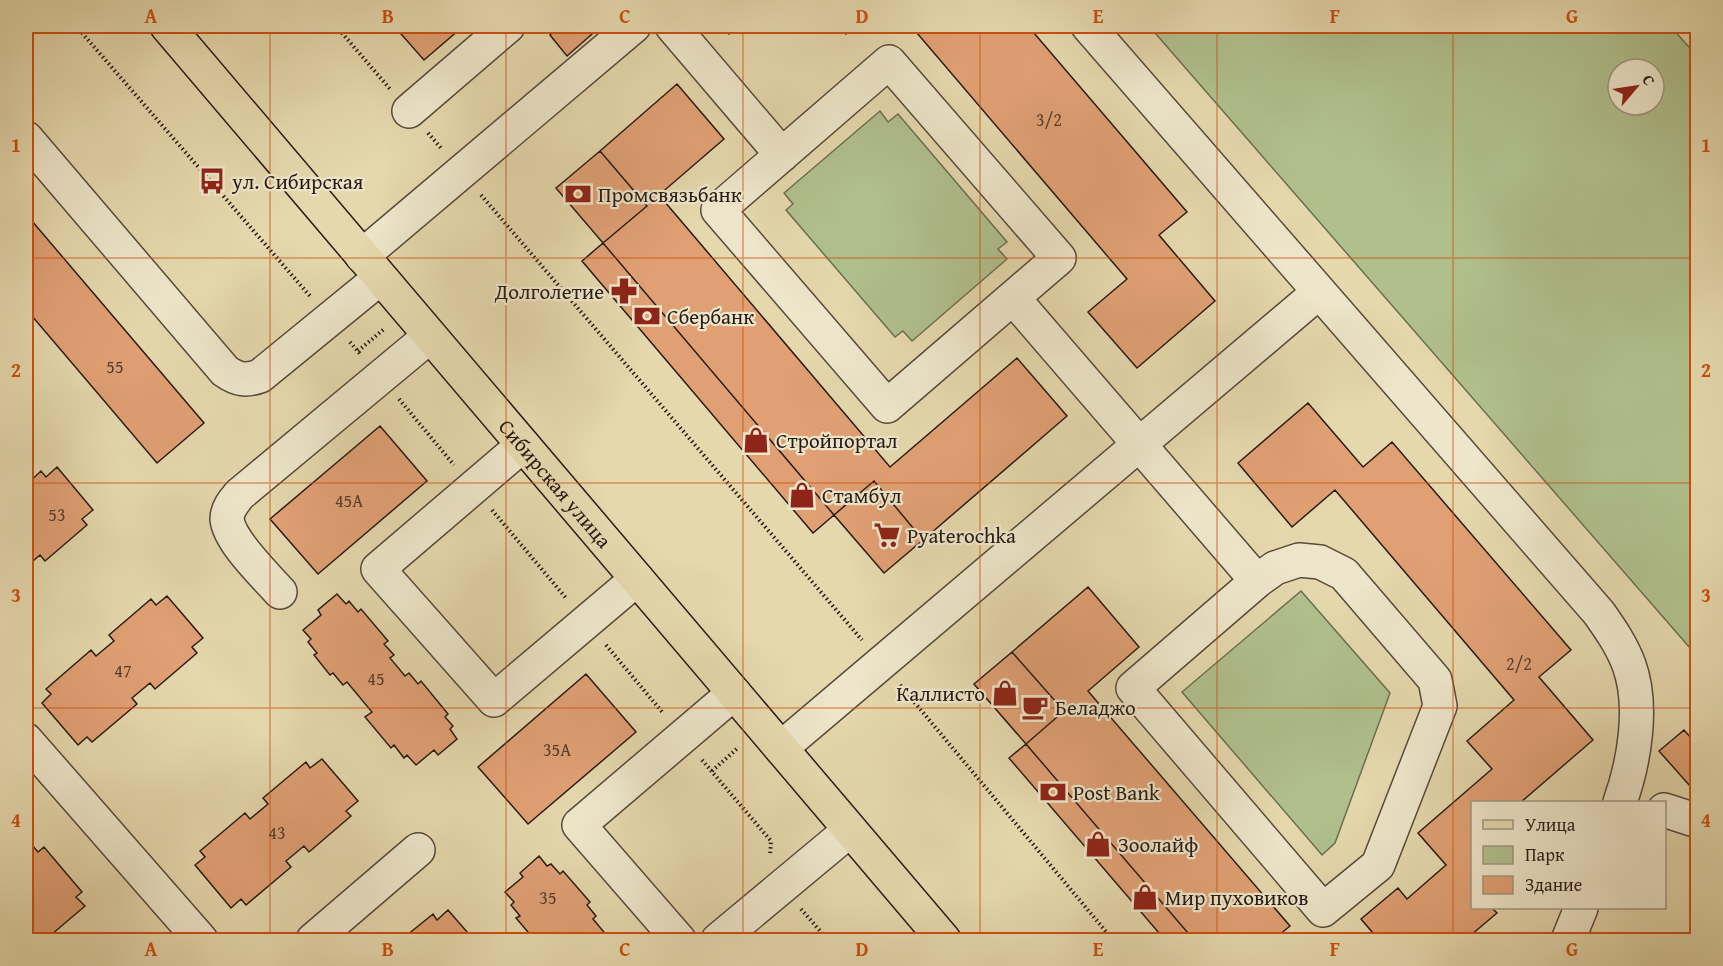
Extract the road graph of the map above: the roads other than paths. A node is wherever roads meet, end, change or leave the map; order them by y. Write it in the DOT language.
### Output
graph roads {
  1 [pos="167,26"];
  2 [pos="508,26"];
  3 [pos="634,26"];
  4 [pos="672,26"];
  5 [pos="1088,26"];
  6 [pos="409,111"];
  7 [pos="26,138"];
  8 [pos="783,154"];
  9 [pos="371,267"];
  10 [pos="1319,292"];
  11 [pos="1013,298"];
  12 [pos="430,336"];
  13 [pos="523,445"];
  14 [pos="1138,445"];
  15 [pos="637,579"];
  16 [pos="1257,581"];
  17 [pos="280,592"];
  18 [pos="734,693"];
  19 [pos="26,740"];
  20 [pos="781,748"];
  21 [pos="1628,800"];
  22 [pos="1666,810"];
  23 [pos="1698,821"];
  24 [pos="850,830"];
  25 [pos="418,850"];
  26 [pos="1581,909"];
  27 [pos="201,940"];
  28 [pos="313,940"];
  29 [pos="679,940"];
  30 [pos="718,940"];
  31 [pos="944,940"];
  32 [pos="1568,940"];
  1 -- 9 [label="main road, Сибирская улица"];
  2 -- 6 [label="street"];
  3 -- 9 [label="street"];
  4 -- 8 [label="street"];
  5 -- 10 [label="street"];
  7 -- 9 [label="street"];
  8 -- 11 [label="street"];
  8 -- 11 [label="street"];
  9 -- 12 [label="main road, Сибирская улица"];
  10 -- 14 [label="street"];
  10 -- 21 [label="street"];
  11 -- 14 [label="street"];
  12 -- 13 [label="main road, Сибирская улица"];
  12 -- 17 [label="street"];
  13 -- 15 [label="main road, Сибирская улица"];
  13 -- 15 [label="street"];
  14 -- 16 [label="street"];
  14 -- 20 [label="street"];
  15 -- 18 [label="main road, Сибирская улица"];
  16 -- 16 [label="street"];
  18 -- 20 [label="main road, Сибирская улица"];
  18 -- 29 [label="street"];
  19 -- 27 [label="street"];
  20 -- 24 [label="main road, Сибирская улица"];
  22 -- 23 [label="street"];
  24 -- 30 [label="street"];
  24 -- 31 [label="main road, Сибирская улица"];
  25 -- 28 [label="street"];
  26 -- 32 [label="street"];
}
